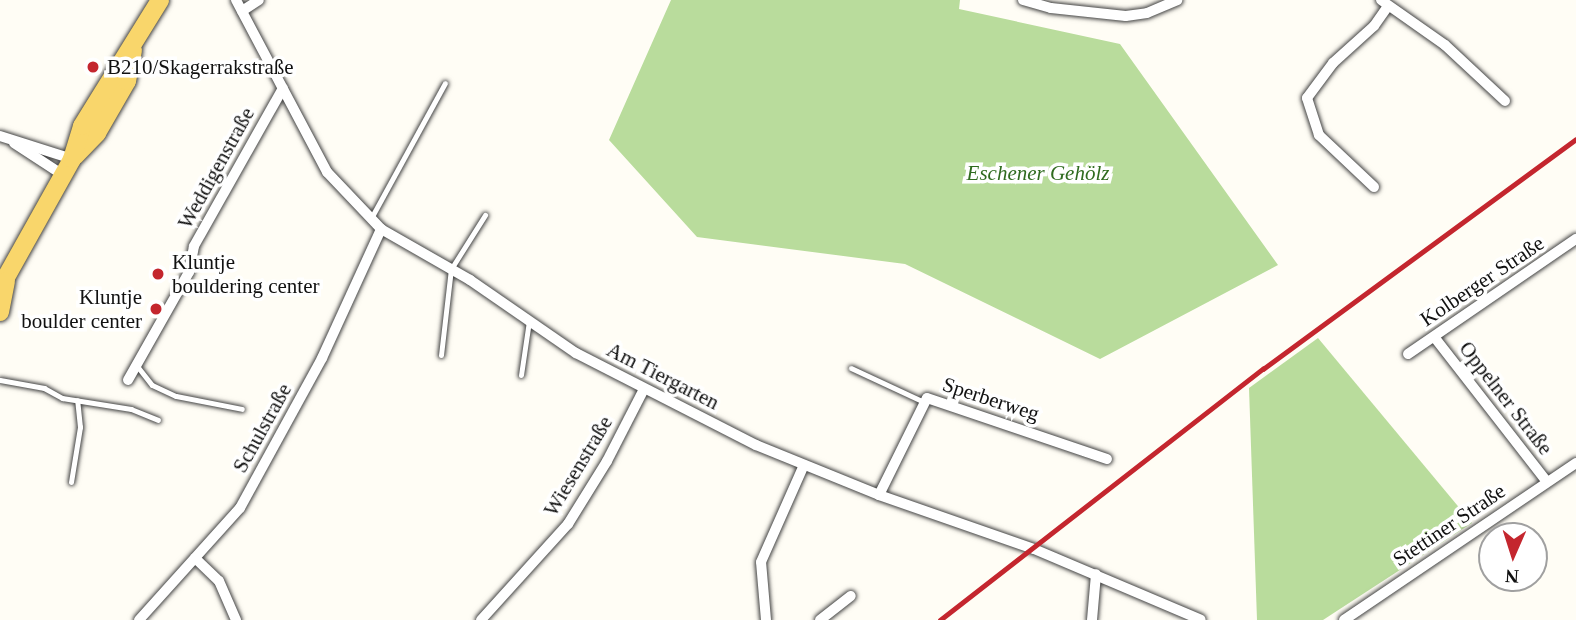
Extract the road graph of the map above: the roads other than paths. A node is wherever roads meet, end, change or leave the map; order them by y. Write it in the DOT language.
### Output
graph roads {
  1 [pos="160,0"];
  2 [pos="236,0"];
  3 [pos="259,0"];
  4 [pos="1023,0"];
  5 [pos="1177,0"];
  6 [pos="1385,3"];
  7 [pos="242,11"];
  8 [pos="445,83"];
  9 [pos="283,88"];
  10 [pos="1505,101"];
  11 [pos="4,138"];
  12 [pos="68,167"];
  13 [pos="1374,187"];
  14 [pos="485,215"];
  15 [pos="370,220"];
  16 [pos="381,229"];
  17 [pos="1576,239"];
  18 [pos="450,269"];
  19 [pos="3,285"];
  20 [pos="0,312"];
  21 [pos="529,321"];
  22 [pos="1435,338"];
  23 [pos="1408,354"];
  24 [pos="441,355"];
  25 [pos="137,366"];
  26 [pos="851,368"];
  27 [pos="521,375"];
  28 [pos="0,380"];
  29 [pos="128,380"];
  30 [pos="643,389"];
  31 [pos="78,400"];
  32 [pos="922,401"];
  33 [pos="242,409"];
  34 [pos="158,420"];
  35 [pos="1107,459"];
  36 [pos="1576,463"];
  37 [pos="804,465"];
  38 [pos="71,482"];
  39 [pos="1547,482"];
  40 [pos="879,495"];
  41 [pos="195,558"];
  42 [pos="1096,574"];
  43 [pos="851,596"];
  44 [pos="139,620"];
  45 [pos="236,620"];
  46 [pos="481,620"];
  47 [pos="766,620"];
  48 [pos="820,620"];
  49 [pos="1092,620"];
  50 [pos="1201,620"];
  51 [pos="1344,620"];
  1 -- 12 [label="main road"];
  2 -- 7 [label="street, Am Tiergarten"];
  3 -- 7 [label="street"];
  4 -- 5 [label="street"];
  6 -- 10 [label="street"];
  6 -- 13 [label="street"];
  7 -- 9 [label="street, Am Tiergarten"];
  8 -- 15 [label="lane"];
  9 -- 15 [label="street, Am Tiergarten"];
  9 -- 25 [label="street, Weddigenstraße"];
  11 -- 12 [label="street"];
  11 -- 12 [label="street"];
  12 -- 19 [label="main road"];
  14 -- 18 [label="lane"];
  15 -- 16 [label="street, Am Tiergarten"];
  16 -- 18 [label="street, Am Tiergarten"];
  16 -- 41 [label="street, Schulstraße"];
  17 -- 22 [label="street, Kolberger Straße"];
  18 -- 21 [label="street, Am Tiergarten"];
  18 -- 24 [label="lane"];
  19 -- 20 [label="main road"];
  21 -- 27 [label="lane"];
  21 -- 30 [label="street, Am Tiergarten"];
  22 -- 23 [label="street, Kolberger Straße"];
  22 -- 39 [label="street, Oppelner Straße"];
  25 -- 29 [label="street, Weddigenstraße"];
  25 -- 33 [label="lane"];
  26 -- 32 [label="lane"];
  28 -- 31 [label="lane"];
  30 -- 37 [label="street, Am Tiergarten"];
  30 -- 46 [label="street, Wiesenstraße"];
  31 -- 34 [label="lane"];
  31 -- 38 [label="lane"];
  32 -- 35 [label="street, Sperberweg"];
  32 -- 40 [label="street, Sperberweg"];
  36 -- 39 [label="street, Stettiner Straße"];
  37 -- 40 [label="street, Am Tiergarten"];
  37 -- 47 [label="street"];
  39 -- 51 [label="street, Stettiner Straße"];
  40 -- 42 [label="street, Am Tiergarten"];
  41 -- 44 [label="street, Schulstraße"];
  41 -- 45 [label="street"];
  42 -- 49 [label="street"];
  42 -- 50 [label="street, Am Tiergarten"];
  43 -- 48 [label="street"];
}
